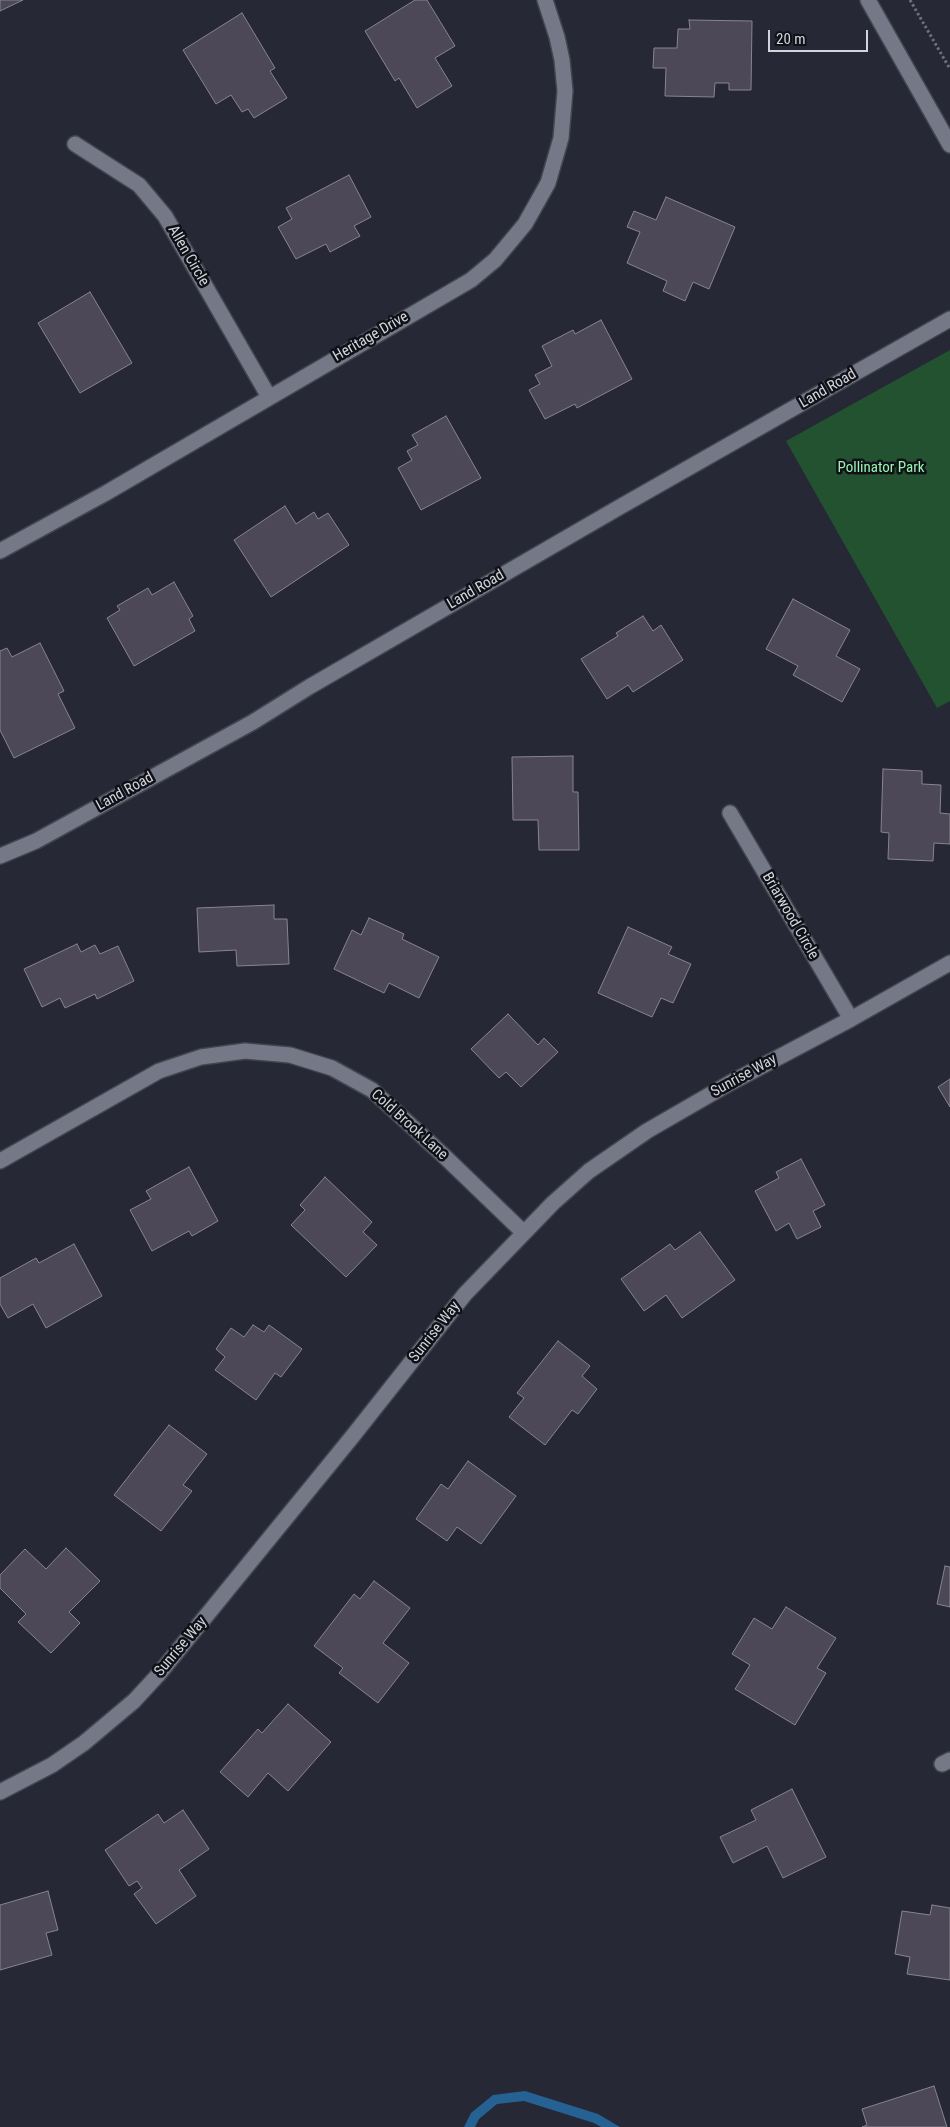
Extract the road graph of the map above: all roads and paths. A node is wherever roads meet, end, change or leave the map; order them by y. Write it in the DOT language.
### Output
graph roads {
  1 [pos="544,0"];
  2 [pos="868,0"];
  3 [pos="910,0"];
  4 [pos="950,70"];
  5 [pos="75,144"];
  6 [pos="950,145"];
  7 [pos="950,319"];
  8 [pos="269,396"];
  9 [pos="0,551"];
  10 [pos="730,813"];
  11 [pos="0,856"];
  12 [pos="950,964"];
  13 [pos="850,1019"];
  14 [pos="0,1161"];
  15 [pos="523,1232"];
  16 [pos="0,1792"];
  1 -- 8 [label="street, Heritage Drive"];
  2 -- 6 [label="street"];
  3 -- 4 [label="path"];
  5 -- 8 [label="street, Allen Circle"];
  7 -- 11 [label="street, Land Road"];
  8 -- 9 [label="street, Heritage Drive"];
  10 -- 13 [label="street, Briarwood Circle"];
  12 -- 13 [label="street, Sunrise Way"];
  13 -- 15 [label="street, Sunrise Way"];
  14 -- 15 [label="street, Cold Brook Lane"];
  15 -- 16 [label="street, Sunrise Way"];
}
